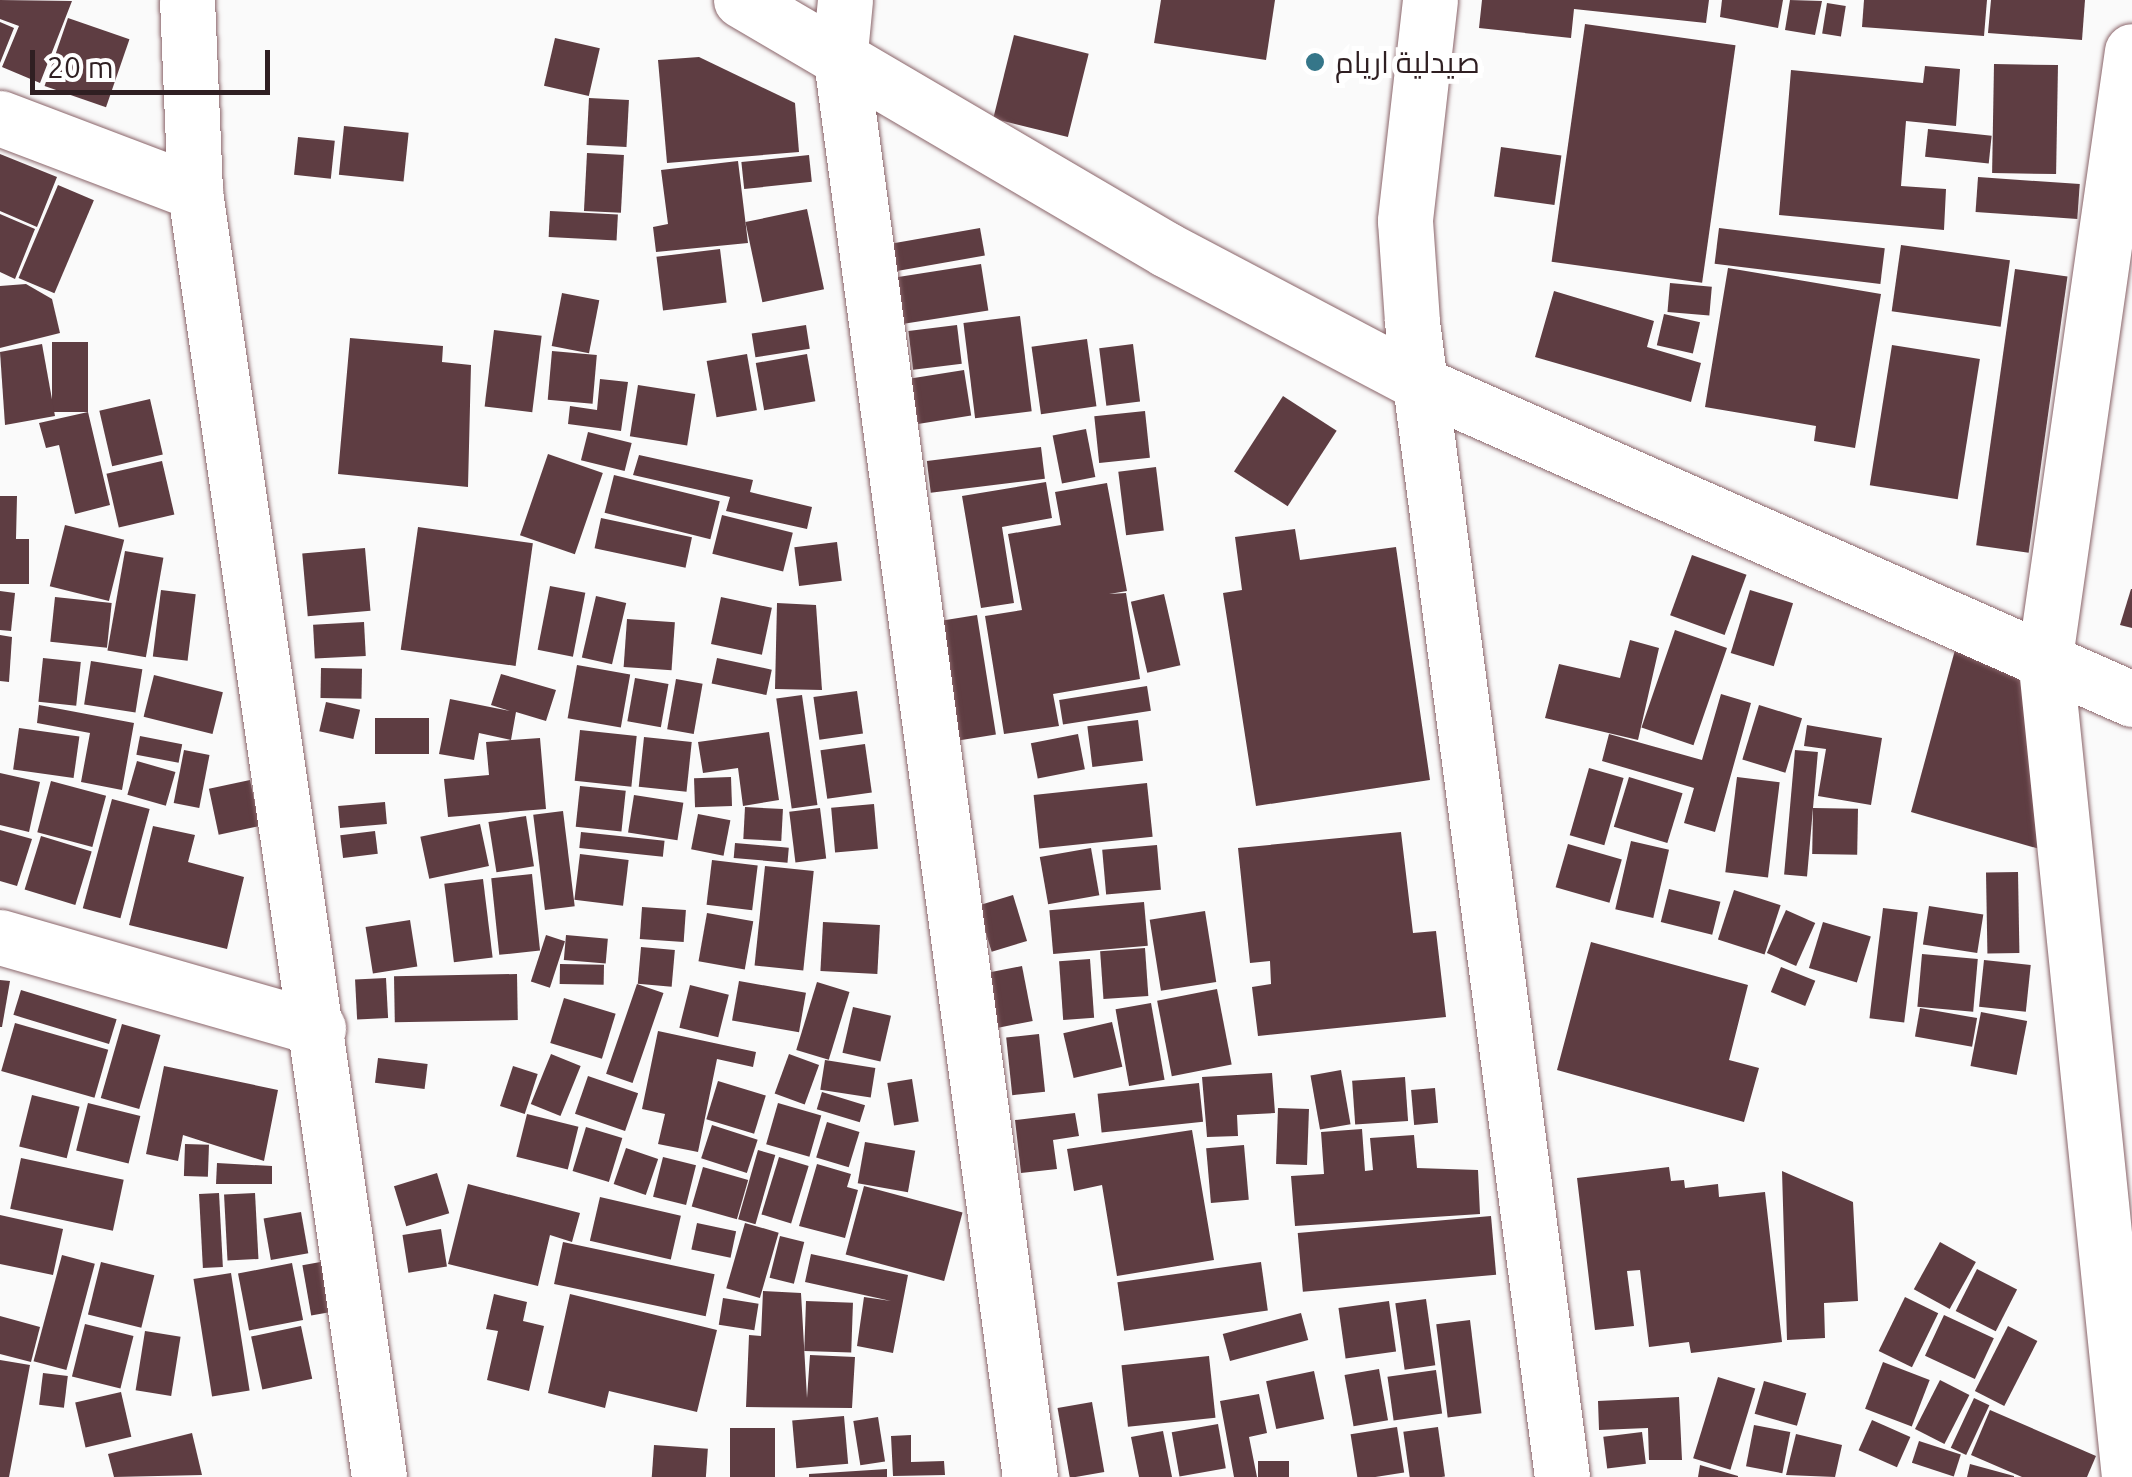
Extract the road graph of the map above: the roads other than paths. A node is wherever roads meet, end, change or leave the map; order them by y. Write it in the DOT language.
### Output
graph roads {
  1 [pos="188,0"];
  2 [pos="741,0"];
  3 [pos="1430,0"];
  4 [pos="843,26"];
  5 [pos="2132,52"];
  6 [pos="0,118"];
  7 [pos="194,192"];
  8 [pos="1425,386"];
  9 [pos="2045,657"];
  10 [pos="2132,698"];
  11 [pos="0,938"];
  12 [pos="318,1028"];
  13 [pos="378,1477"];
  14 [pos="1030,1477"];
  15 [pos="1562,1477"];
  16 [pos="2129,1477"];
  1 -- 7 [label="street"];
  2 -- 4 [label="street"];
  3 -- 8 [label="street"];
  4 -- 8 [label="street"];
  4 -- 14 [label="street"];
  5 -- 9 [label="street"];
  6 -- 7 [label="street"];
  7 -- 12 [label="street"];
  8 -- 9 [label="street"];
  8 -- 15 [label="street"];
  9 -- 10 [label="street"];
  9 -- 16 [label="street"];
  11 -- 12 [label="street"];
  12 -- 13 [label="street"];
}
